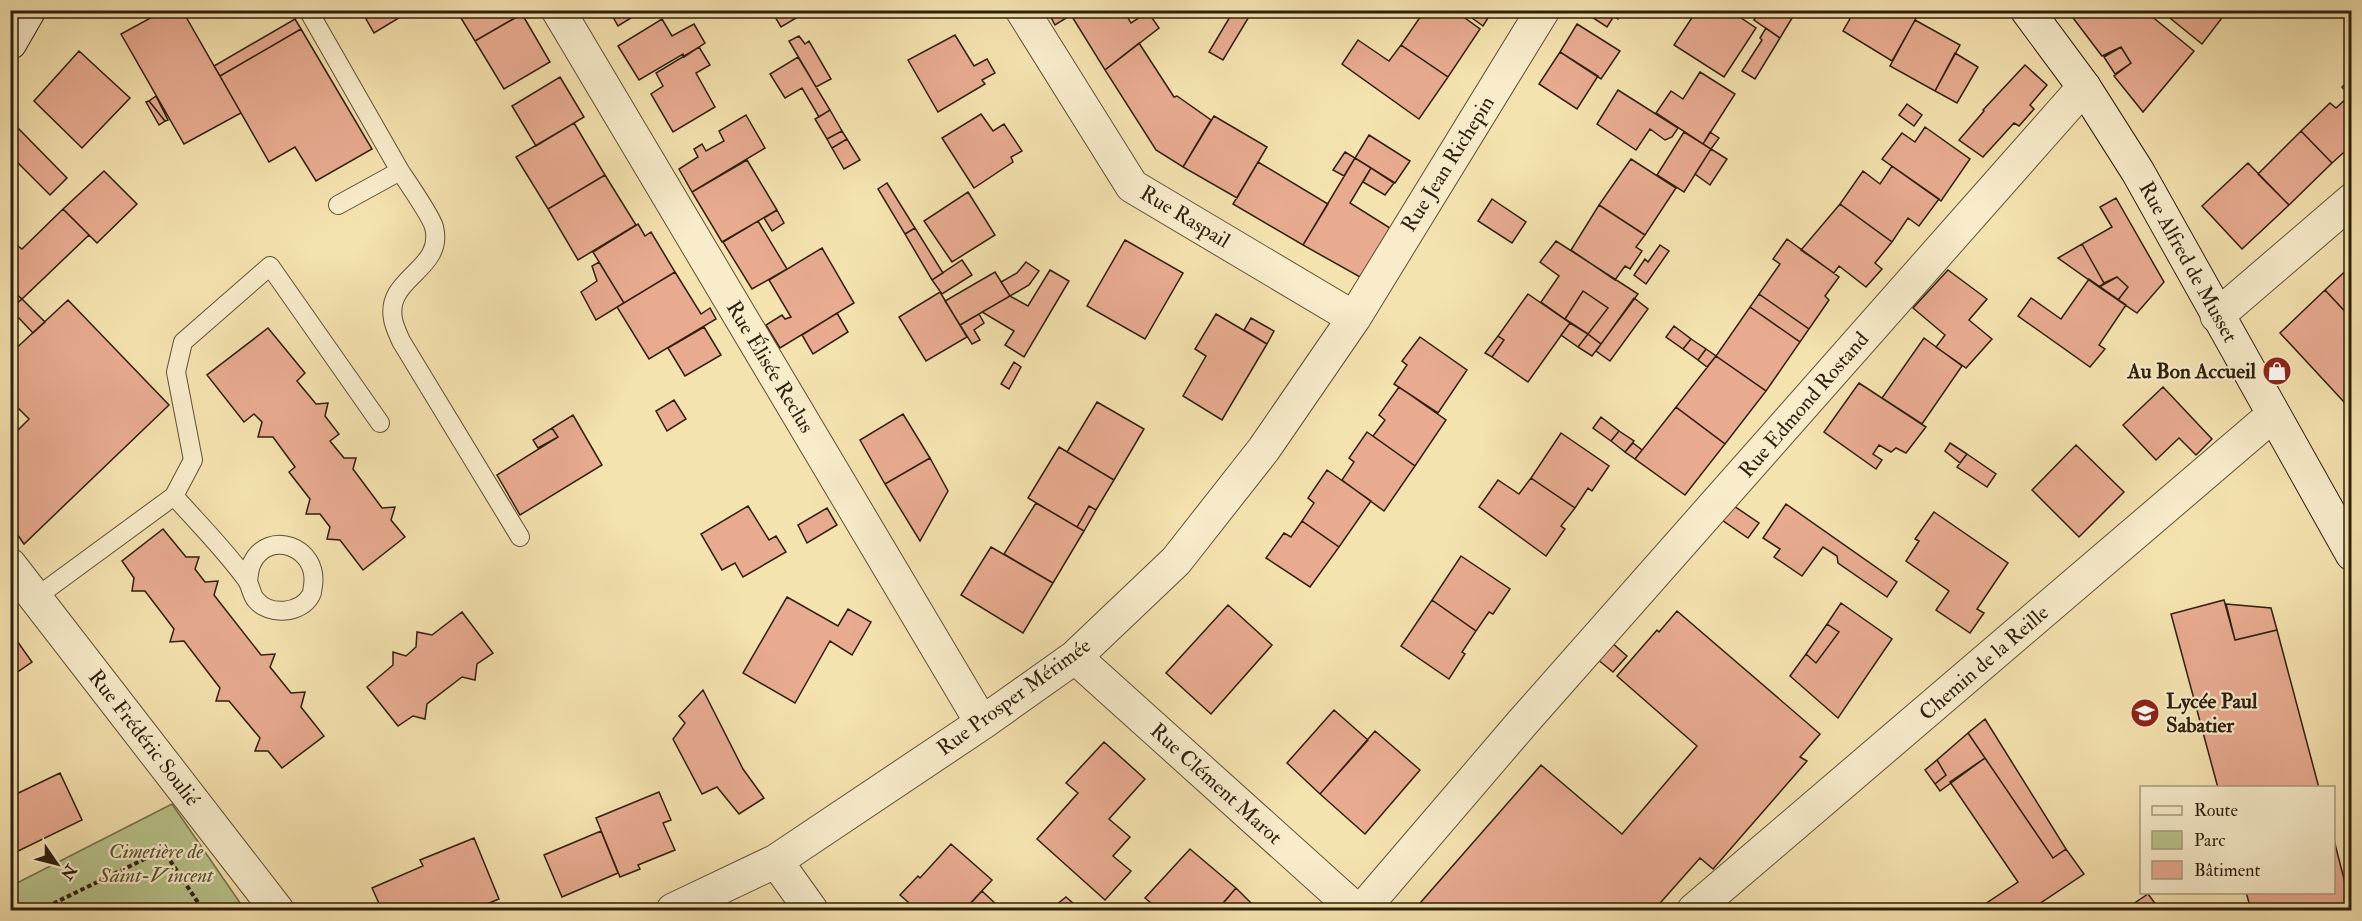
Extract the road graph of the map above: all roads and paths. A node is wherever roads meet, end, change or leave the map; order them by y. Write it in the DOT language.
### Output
graph roads {
  1 [pos="29,10"];
  2 [pos="308,10"];
  3 [pos="558,10"];
  4 [pos="1022,10"];
  5 [pos="1543,10"];
  6 [pos="2027,10"];
  7 [pos="10,43"];
  8 [pos="2084,87"];
  9 [pos="400,171"];
  10 [pos="2352,200"];
  11 [pos="338,205"];
  12 [pos="2217,316"];
  13 [pos="1354,318"];
  14 [pos="2273,415"];
  15 [pos="380,423"];
  16 [pos="174,496"];
  17 [pos="520,537"];
  18 [pos="2352,554"];
  19 [pos="10,566"];
  20 [pos="248,581"];
  21 [pos="35,598"];
  22 [pos="1075,657"];
  23 [pos="982,723"];
  24 [pos="776,861"];
  25 [pos="40,910"];
  26 [pos="203,910"];
  27 [pos="277,910"];
  28 [pos="673,910"];
  29 [pos="811,910"];
  30 [pos="1356,910"];
  31 [pos="1362,910"];
  32 [pos="1694,910"];
  1 -- 7 [label="street"];
  2 -- 9 [label="lane"];
  3 -- 23 [label="street, Rue Élisée Reclus"];
  4 -- 13 [label="street, Rue Raspail"];
  5 -- 13 [label="street, Rue Jean Richepin"];
  6 -- 8 [label="street, Rue Alfred de Musset"];
  8 -- 12 [label="street, Rue Alfred de Musset"];
  8 -- 31 [label="street, Rue Edmond Rostand"];
  9 -- 11 [label="lane"];
  9 -- 17 [label="lane"];
  10 -- 12 [label="street"];
  12 -- 14 [label="street, Rue Alfred de Musset"];
  13 -- 22 [label="street, Rue Prosper Mérimée"];
  14 -- 18 [label="street, Rue Alfred de Musset"];
  14 -- 32 [label="street, Chemin de la Reille"];
  15 -- 16 [label="lane"];
  16 -- 20 [label="lane"];
  16 -- 21 [label="lane"];
  19 -- 21 [label="street, Rue Frédéric Soulié"];
  21 -- 27 [label="street, Rue Frédéric Soulié"];
  22 -- 23 [label="street, Rue Prosper Mérimée"];
  22 -- 30 [label="street, Rue Clément Marot"];
  23 -- 24 [label="street, Rue Prosper Mérimée"];
  24 -- 28 [label="street, Rue Prosper Mérimée"];
  24 -- 29 [label="street"];
  25 -- 26 [label="path"];
}
